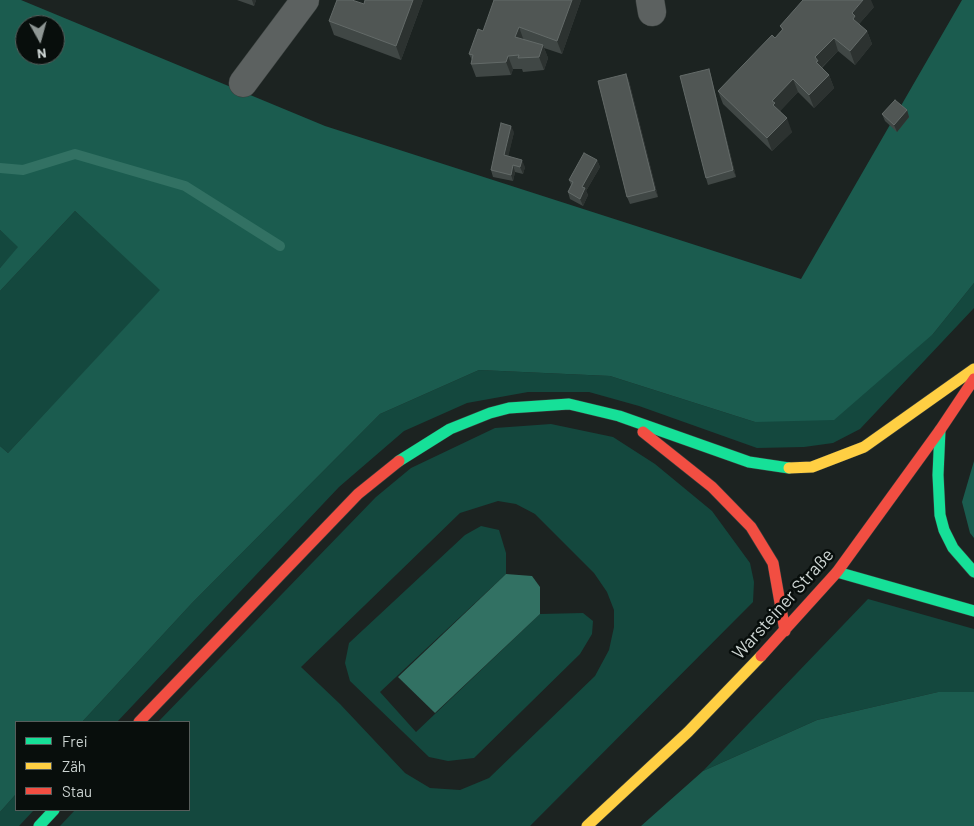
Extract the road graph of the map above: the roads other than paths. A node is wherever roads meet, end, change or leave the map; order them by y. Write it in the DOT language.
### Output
graph roads {
  1 [pos="305,0"];
  2 [pos="243,83"];
  3 [pos="974,369"];
  4 [pos="974,379"];
  5 [pos="619,416"];
  6 [pos="940,430"];
  7 [pos="836,572"];
  8 [pos="974,572"];
  9 [pos="974,611"];
  10 [pos="785,631"];
  11 [pos="140,721"];
  12 [pos="53,811"];
  13 [pos="39,826"];
  14 [pos="587,826"];
  1 -- 2 [label="street"];
  3 -- 5 [label="main road"];
  4 -- 6 [label="main road, Warsteiner Straße"];
  5 -- 10 [label="main road"];
  5 -- 11 [label="main road"];
  6 -- 7 [label="main road, Warsteiner Straße"];
  6 -- 8 [label="main road"];
  7 -- 9 [label="main road"];
  7 -- 10 [label="main road, Warsteiner Straße"];
  10 -- 14 [label="main road, Warsteiner Straße"];
  12 -- 13 [label="main road"];
}
